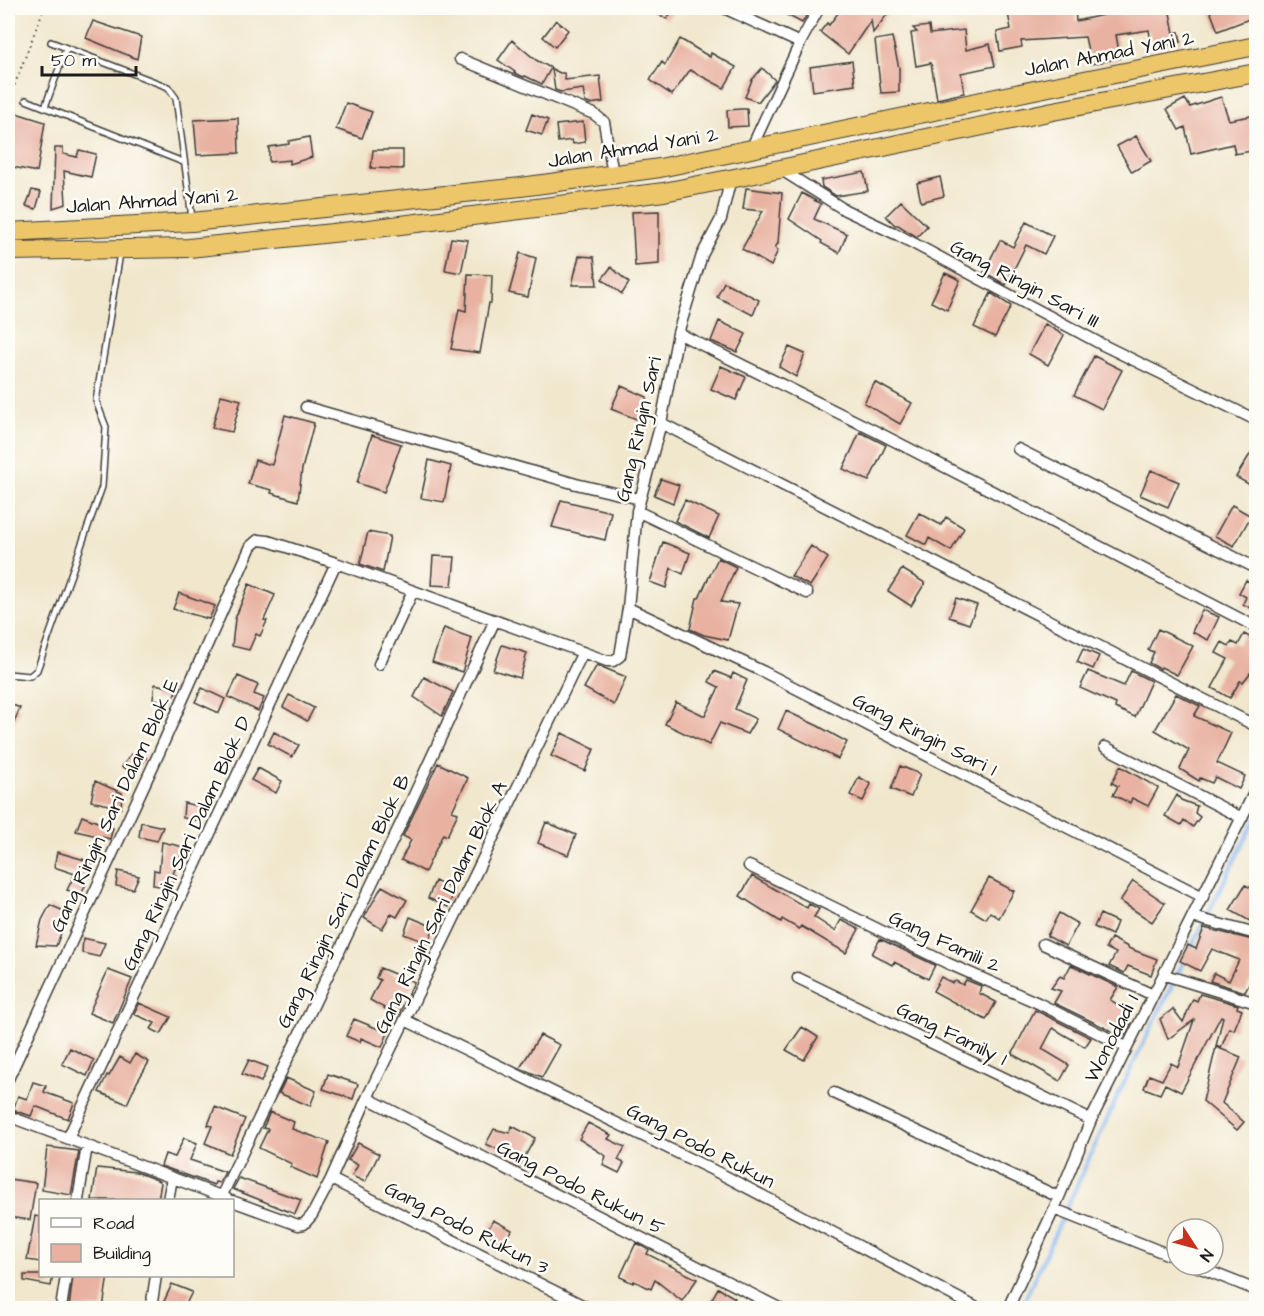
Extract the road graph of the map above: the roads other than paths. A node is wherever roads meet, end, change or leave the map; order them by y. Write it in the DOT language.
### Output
graph roads {
  1 [pos="724,8"];
  2 [pos="819,8"];
  3 [pos="51,42"];
  4 [pos="800,43"];
  5 [pos="1257,46"];
  6 [pos="66,49"];
  7 [pos="460,59"];
  8 [pos="1257,73"];
  9 [pos="1072,82"];
  10 [pos="1048,87"];
  11 [pos="26,100"];
  12 [pos="1078,106"];
  13 [pos="45,107"];
  14 [pos="1053,111"];
  15 [pos="751,149"];
  16 [pos="183,162"];
  17 [pos="780,170"];
  18 [pos="613,174"];
  19 [pos="731,178"];
  20 [pos="192,222"];
  21 [pos="8,232"];
  22 [pos="121,248"];
  23 [pos="8,251"];
  24 [pos="682,335"];
  25 [pos="306,407"];
  26 [pos="1257,420"];
  27 [pos="661,423"];
  28 [pos="1018,449"];
  29 [pos="640,499"];
  30 [pos="642,513"];
  31 [pos="336,563"];
  32 [pos="1257,568"];
  33 [pos="413,591"];
  34 [pos="807,593"];
  35 [pos="628,608"];
  36 [pos="495,620"];
  37 [pos="1257,627"];
  38 [pos="583,652"];
  39 [pos="379,664"];
  40 [pos="8,674"];
  41 [pos="1257,726"];
  42 [pos="1105,747"];
  43 [pos="1257,789"];
  44 [pos="1242,818"];
  45 [pos="749,866"];
  46 [pos="1203,897"];
  47 [pos="1200,919"];
  48 [pos="1257,934"];
  49 [pos="1043,944"];
  50 [pos="1165,975"];
  51 [pos="798,978"];
  52 [pos="1153,995"];
  53 [pos="1257,1003"];
  54 [pos="405,1020"];
  55 [pos="1126,1047"];
  56 [pos="8,1079"];
  57 [pos="834,1093"];
  58 [pos="367,1098"];
  59 [pos="8,1119"];
  60 [pos="1090,1120"];
  61 [pos="68,1138"];
  62 [pos="87,1146"];
  63 [pos="172,1178"];
  64 [pos="331,1179"];
  65 [pos="1059,1197"];
  66 [pos="78,1199"];
  67 [pos="168,1199"];
  68 [pos="228,1199"];
  69 [pos="234,1201"];
  70 [pos="1054,1210"];
  71 [pos="1165,1253"];
  72 [pos="66,1277"];
  73 [pos="156,1277"];
  74 [pos="1224,1277"];
  75 [pos="1257,1290"];
  76 [pos="61,1308"];
  77 [pos="151,1308"];
  78 [pos="588,1308"];
  79 [pos="779,1308"];
  80 [pos="977,1308"];
  81 [pos="1008,1308"];
  1 -- 4 [label="street"];
  2 -- 4 [label="street"];
  3 -- 6 [label="lane"];
  4 -- 15 [label="street"];
  5 -- 9 [label="highway, Jalan Ahmad Yani 2"];
  6 -- 13 [label="lane"];
  6 -- 16 [label="lane"];
  7 -- 18 [label="street"];
  8 -- 12 [label="highway"];
  9 -- 10 [label="highway, Jalan Ahmad Yani 2"];
  9 -- 12 [label="highway"];
  10 -- 14 [label="highway"];
  10 -- 15 [label="highway, Jalan Ahmad Yani 2"];
  11 -- 13 [label="lane"];
  12 -- 14 [label="highway"];
  13 -- 16 [label="lane"];
  14 -- 17 [label="highway"];
  15 -- 18 [label="highway, Jalan Ahmad Yani 2"];
  16 -- 20 [label="lane"];
  17 -- 19 [label="highway"];
  17 -- 26 [label="street, Gang Ringin Sari III"];
  18 -- 20 [label="highway, Jalan Ahmad Yani 2"];
  19 -- 22 [label="highway"];
  19 -- 24 [label="street, Gang Ringin Sari"];
  20 -- 21 [label="highway, Jalan Ahmad Yani 2"];
  22 -- 23 [label="highway"];
  22 -- 40 [label="lane"];
  24 -- 27 [label="street, Gang Ringin Sari"];
  24 -- 37 [label="street"];
  25 -- 29 [label="street"];
  27 -- 29 [label="street, Gang Ringin Sari"];
  27 -- 41 [label="street"];
  28 -- 32 [label="street"];
  29 -- 30 [label="street, Gang Ringin Sari"];
  30 -- 34 [label="street"];
  30 -- 35 [label="street, Gang Ringin Sari"];
  31 -- 33 [label="street"];
  31 -- 56 [label="street, Gang Ringin Sari Dalam Blok E"];
  31 -- 61 [label="street, Gang Ringin Sari Dalam Blok D"];
  33 -- 36 [label="street"];
  33 -- 39 [label="street"];
  35 -- 38 [label="street, Gang Ringin Sari"];
  35 -- 46 [label="street, Gang Ringin Sari 1"];
  36 -- 38 [label="street"];
  36 -- 68 [label="street, Gang Ringin Sari Dalam Blok B"];
  38 -- 54 [label="street, Gang Ringin Sari Dalam Blok A"];
  42 -- 44 [label="street"];
  43 -- 44 [label="street, Wonodadi 1"];
  44 -- 46 [label="street, Wonodadi 1"];
  45 -- 55 [label="street, Gang Famili 2"];
  46 -- 47 [label="street, Wonodadi 1"];
  47 -- 48 [label="street"];
  47 -- 50 [label="street, Wonodadi 1"];
  49 -- 52 [label="street"];
  50 -- 52 [label="street, Wonodadi 1"];
  50 -- 53 [label="street"];
  51 -- 60 [label="street, Gang Family 1"];
  52 -- 55 [label="street, Wonodadi 1"];
  54 -- 58 [label="street, Gang Ringin Sari Dalam Blok A"];
  54 -- 80 [label="street, Gang Podo Rukun"];
  55 -- 60 [label="street, Wonodadi 1"];
  57 -- 65 [label="street"];
  58 -- 64 [label="street, Gang Ringin Sari Dalam Blok A"];
  58 -- 79 [label="street, Gang Podo Rukun 5"];
  59 -- 61 [label="street"];
  60 -- 65 [label="street, Wonodadi 1"];
  61 -- 62 [label="street"];
  62 -- 63 [label="street"];
  62 -- 66 [label="street"];
  63 -- 67 [label="street"];
  63 -- 68 [label="street"];
  64 -- 69 [label="street, Gang Ringin Sari Dalam Blok A"];
  64 -- 78 [label="street, Gang Podo Rukun 3"];
  65 -- 70 [label="street, Wonodadi 1"];
  70 -- 71 [label="street"];
  70 -- 81 [label="street, Wonodadi 1"];
  72 -- 76 [label="street"];
  73 -- 77 [label="street"];
  74 -- 75 [label="street"];
}
